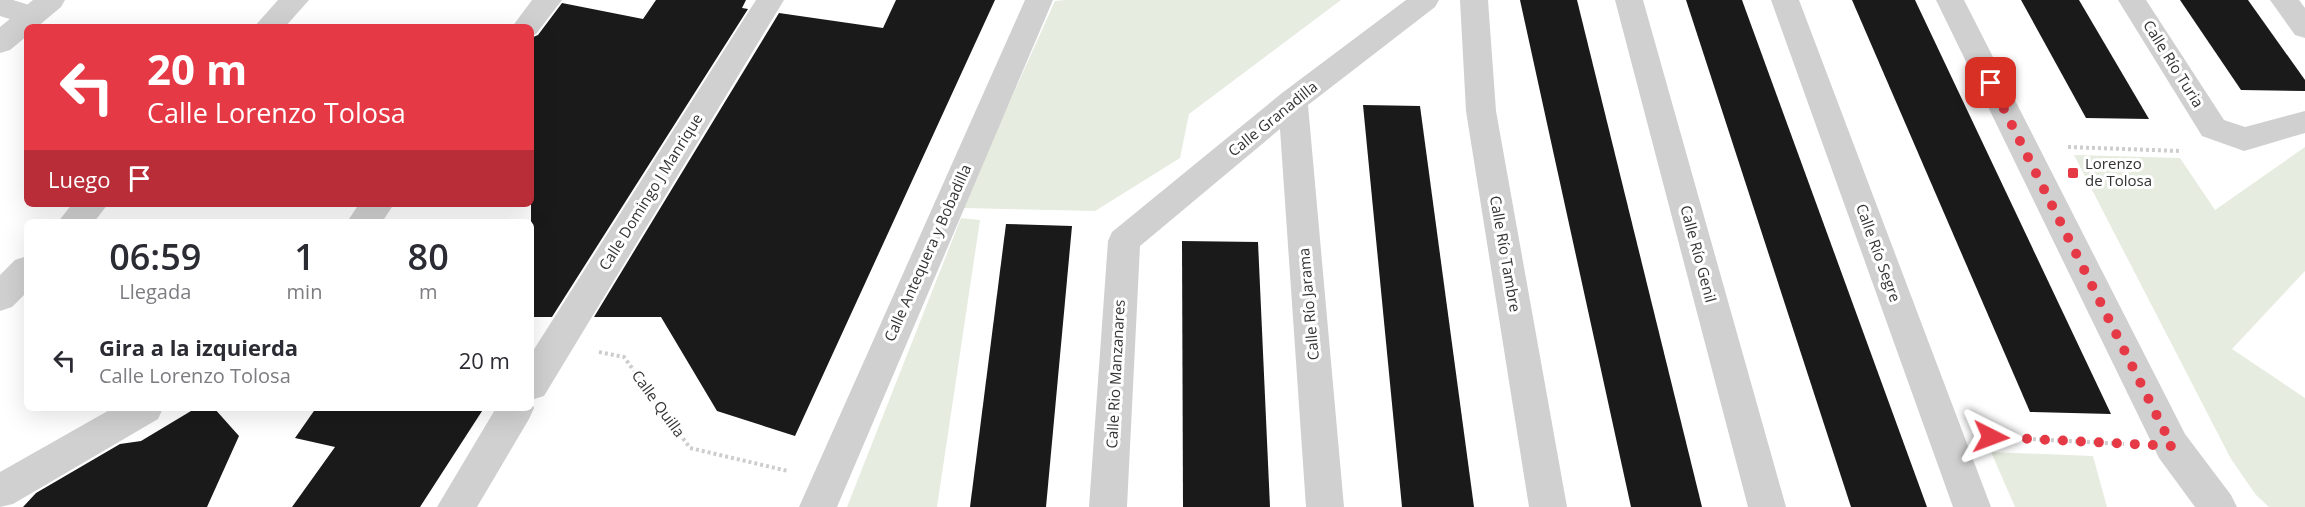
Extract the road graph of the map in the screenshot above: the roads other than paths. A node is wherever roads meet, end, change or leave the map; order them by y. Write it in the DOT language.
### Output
graph roads {
  1 [pos="295,0"];
  2 [pos="548,0"];
  3 [pos="770,0"];
  4 [pos="1039,0"];
  5 [pos="1425,0"];
  6 [pos="1474,0"];
  7 [pos="1629,0"];
  8 [pos="1785,0"];
  9 [pos="1950,0"];
  10 [pos="2132,0"];
  11 [pos="2284,0"];
  12 [pos="0,6"];
  13 [pos="42,8"];
  14 [pos="271,24"];
  15 [pos="528,24"];
  16 [pos="2305,28"];
  17 [pos="0,43"];
  18 [pos="1293,101"];
  19 [pos="2305,122"];
  20 [pos="89,207"];
  21 [pos="376,207"];
  22 [pos="77,219"];
  23 [pos="366,219"];
  24 [pos="1124,241"];
  25 [pos="24,273"];
  26 [pos="0,297"];
  27 [pos="534,379"];
  28 [pos="140,411"];
  29 [pos="514,411"];
  30 [pos="0,492"];
  31 [pos="824,494"];
  32 [pos="456,507"];
  33 [pos="1108,507"];
  34 [pos="1325,507"];
  35 [pos="1548,507"];
  36 [pos="1767,507"];
  37 [pos="1972,507"];
  38 [pos="2218,507"];
  1 -- 14 [label="street"];
  2 -- 15 [label="street"];
  3 -- 27 [label="street, Calle Domingo J Manrique"];
  4 -- 31 [label="street, Calle Antequera y Bobadilla"];
  5 -- 18 [label="street, Calle Granadilla"];
  6 -- 35 [label="street, Calle Río Tambre"];
  7 -- 36 [label="street, Calle Río Genil"];
  8 -- 37 [label="street, Calle Río Segre"];
  9 -- 38 [label="street"];
  10 -- 19 [label="street, Calle Río Turia"];
  11 -- 16 [label="street"];
  12 -- 13 [label="street"];
  13 -- 17 [label="street"];
  18 -- 24 [label="street, Calle Granadilla"];
  18 -- 34 [label="street, Calle Río Jarama"];
  20 -- 22 [label="street"];
  21 -- 23 [label="street"];
  24 -- 33 [label="street, Calle Rio Manzanares"];
  25 -- 26 [label="street"];
  28 -- 30 [label="street"];
  29 -- 32 [label="street"];
}
